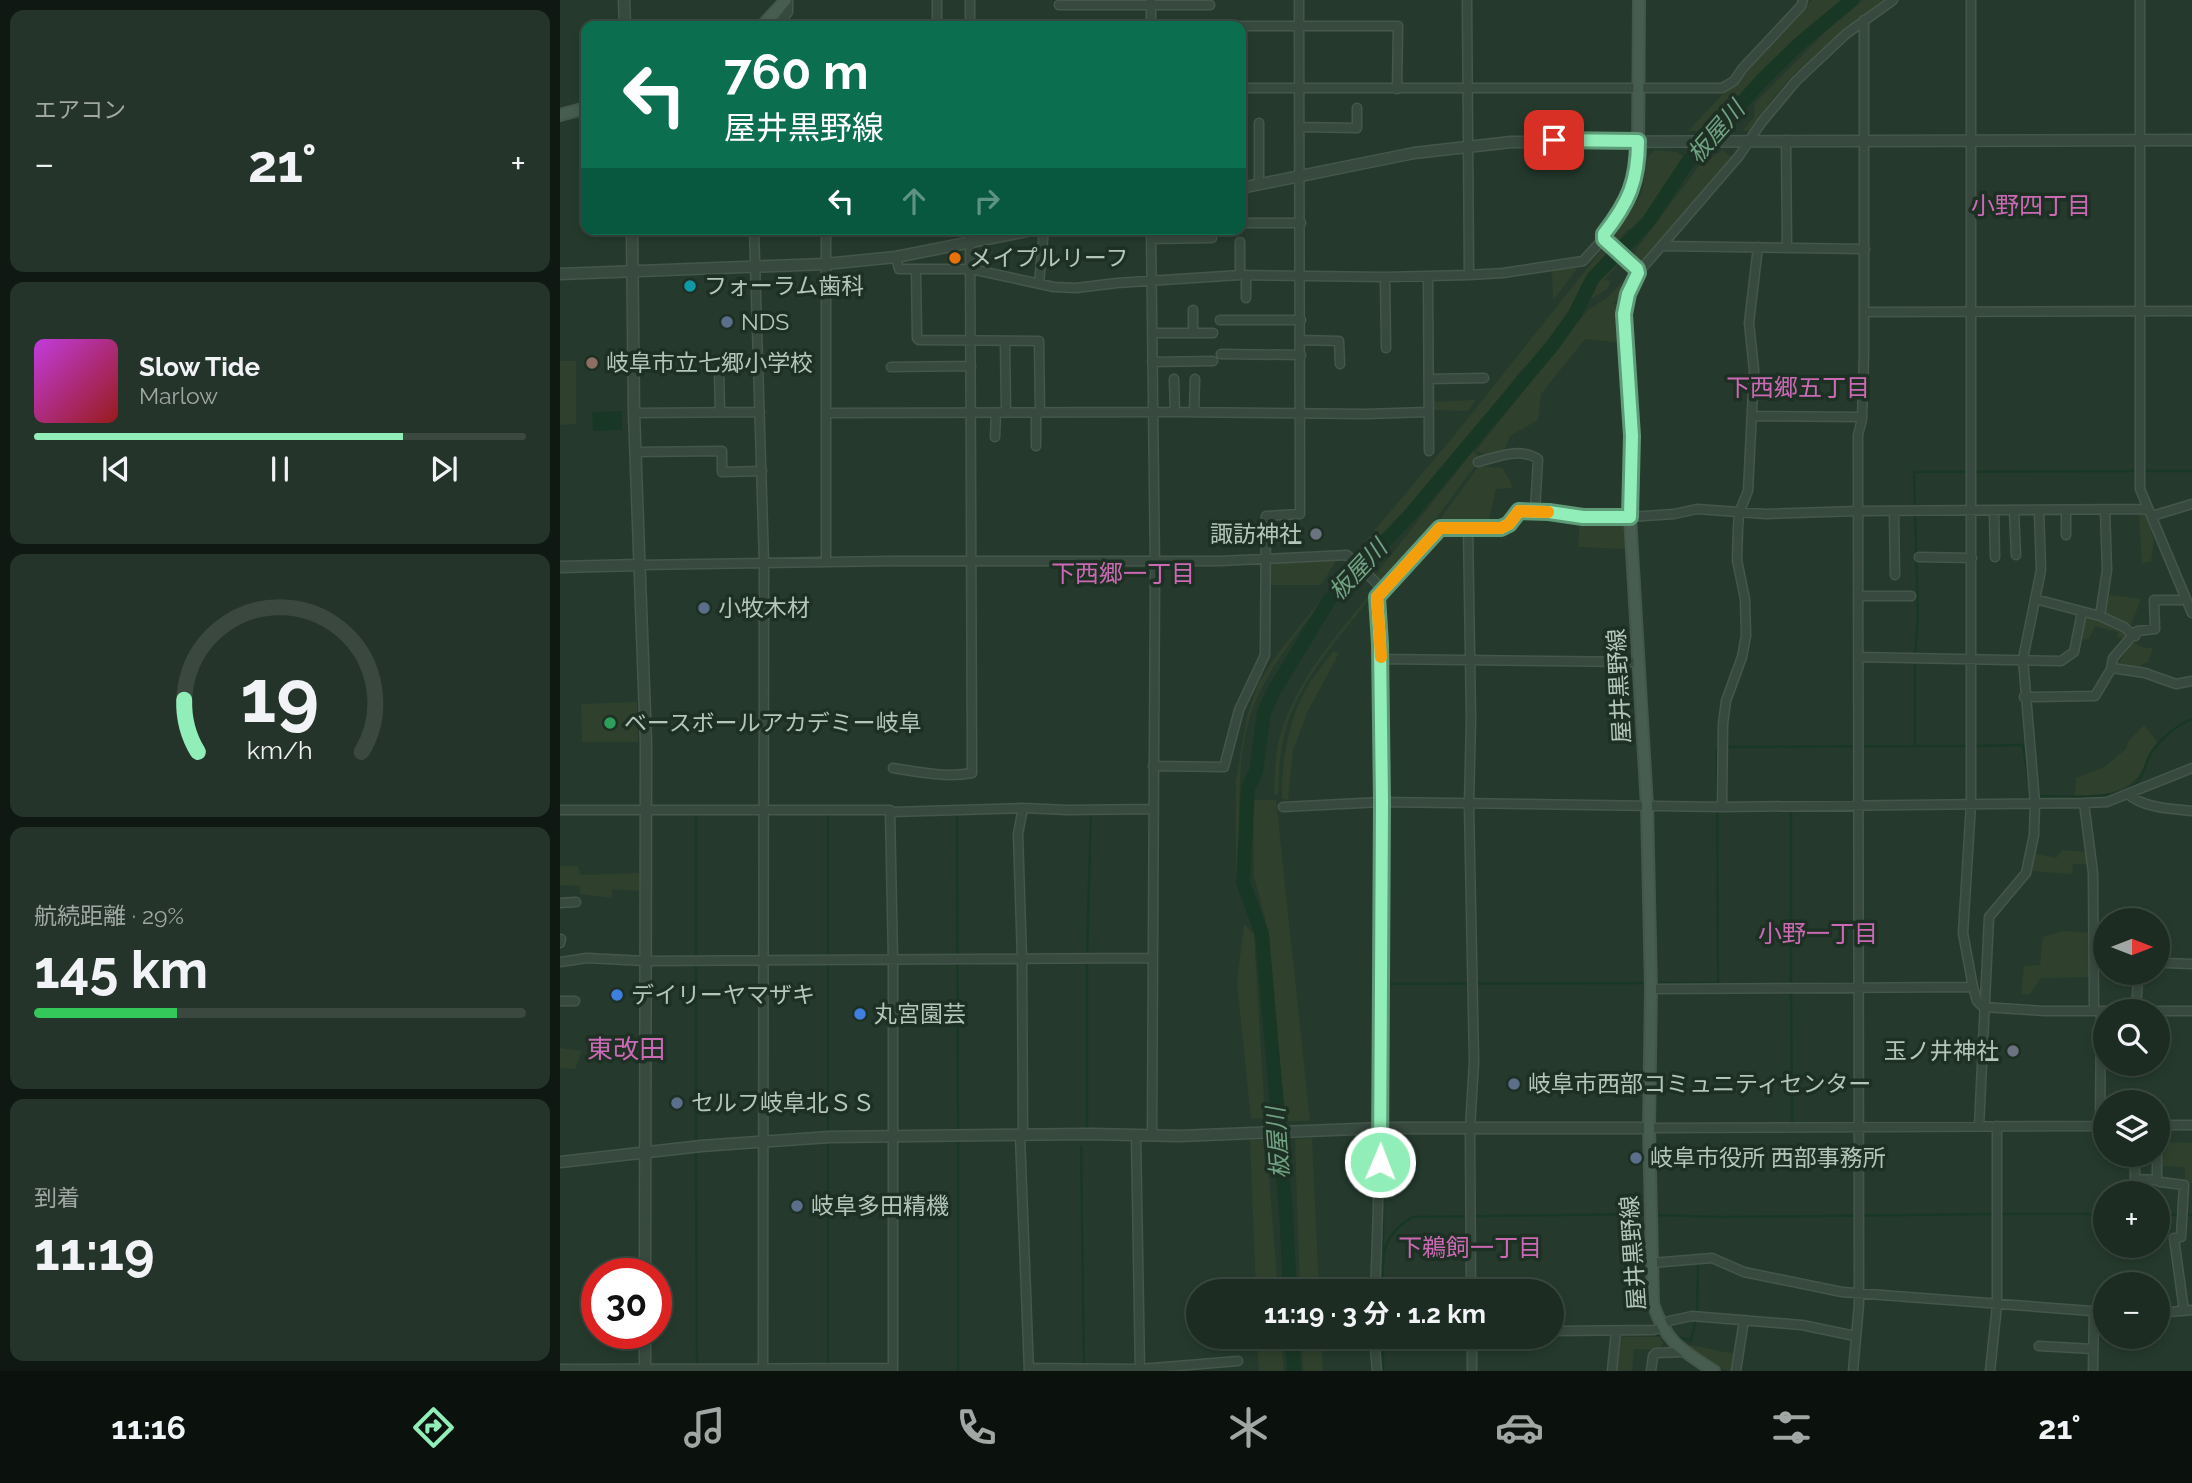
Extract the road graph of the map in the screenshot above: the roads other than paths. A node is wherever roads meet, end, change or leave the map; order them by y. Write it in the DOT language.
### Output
graph roads {
  1 [pos="624,0"];
  2 [pos="787,0"];
  3 [pos="937,0"];
  4 [pos="970,0"];
  5 [pos="1299,0"];
  6 [pos="1467,0"];
  7 [pos="1639,0"];
  8 [pos="1803,0"];
  9 [pos="1893,0"];
  10 [pos="1971,0"];
  11 [pos="2140,0"];
  12 [pos="1151,2"];
  13 [pos="1059,5"];
  14 [pos="1210,5"];
  15 [pos="1864,20"];
  16 [pos="625,21"];
  17 [pos="767,21"];
  18 [pos="781,21"];
  19 [pos="937,21"];
  20 [pos="970,21"];
  21 [pos="1151,21"];
  22 [pos="1299,24"];
  23 [pos="1246,25"];
  24 [pos="1467,87"];
  25 [pos="1640,87"];
  26 [pos="1246,88"];
  27 [pos="1301,88"];
  28 [pos="1397,89"];
  29 [pos="1357,108"];
  30 [pos="581,110"];
  31 [pos="560,116"];
  32 [pos="1259,122"];
  33 [pos="1300,127"];
  34 [pos="1972,139"];
  35 [pos="2192,139"];
  36 [pos="1786,140"];
  37 [pos="1865,140"];
  38 [pos="2139,140"];
  39 [pos="1638,141"];
  40 [pos="1747,141"];
  41 [pos="1468,145"];
  42 [pos="1300,176"];
  43 [pos="1259,184"];
  44 [pos="1246,187"];
  45 [pos="1246,223"];
  46 [pos="1301,223"];
  47 [pos="632,235"];
  48 [pos="754,235"];
  49 [pos="826,235"];
  50 [pos="970,235"];
  51 [pos="1006,235"];
  52 [pos="1043,235"];
  53 [pos="1151,235"];
  54 [pos="1166,235"];
  55 [pos="1212,238"];
  56 [pos="1604,240"];
  57 [pos="970,242"];
  58 [pos="1240,242"];
  59 [pos="1663,246"];
  60 [pos="1758,247"];
  61 [pos="1787,247"];
  62 [pos="1865,249"];
  63 [pos="896,257"];
  64 [pos="825,264"];
  65 [pos="754,267"];
  66 [pos="916,269"];
  67 [pos="971,269"];
  68 [pos="633,271"];
  69 [pos="1637,271"];
  70 [pos="560,274"];
  71 [pos="1243,275"];
  72 [pos="1469,275"];
  73 [pos="1301,276"];
  74 [pos="1428,276"];
  75 [pos="1385,277"];
  76 [pos="1153,282"];
  77 [pos="1039,284"];
  78 [pos="1247,298"];
  79 [pos="1194,310"];
  80 [pos="1972,311"];
  81 [pos="2192,311"];
  82 [pos="1865,312"];
  83 [pos="2139,312"];
  84 [pos="1220,320"];
  85 [pos="1301,320"];
  86 [pos="1152,333"];
  87 [pos="1194,333"];
  88 [pos="1213,333"];
  89 [pos="1301,340"];
  90 [pos="971,341"];
  91 [pos="1005,341"];
  92 [pos="1386,348"];
  93 [pos="1221,354"];
  94 [pos="1301,355"];
  95 [pos="1213,360"];
  96 [pos="1152,362"];
  97 [pos="1340,364"];
  98 [pos="971,366"];
  99 [pos="891,368"];
  100 [pos="719,369"];
  101 [pos="1484,378"];
  102 [pos="1174,379"];
  103 [pos="1195,379"];
  104 [pos="1429,379"];
  105 [pos="720,412"];
  106 [pos="760,412"];
  107 [pos="1152,412"];
  108 [pos="1175,412"];
  109 [pos="1194,412"];
  110 [pos="1301,412"];
  111 [pos="1428,412"];
  112 [pos="634,413"];
  113 [pos="826,413"];
  114 [pos="1006,413"];
  115 [pos="1038,413"];
  116 [pos="972,414"];
  117 [pos="996,414"];
  118 [pos="1752,416"];
  119 [pos="1862,417"];
  120 [pos="995,437"];
  121 [pos="1036,446"];
  122 [pos="1429,451"];
  123 [pos="635,452"];
  124 [pos="1478,462"];
  125 [pos="762,471"];
  126 [pos="2192,504"];
  127 [pos="1858,510"];
  128 [pos="2066,510"];
  129 [pos="2105,510"];
  130 [pos="1535,511"];
  131 [pos="1894,511"];
  132 [pos="1972,511"];
  133 [pos="1994,511"];
  134 [pos="2014,511"];
  135 [pos="2039,511"];
  136 [pos="1739,513"];
  137 [pos="2150,513"];
  138 [pos="1630,517"];
  139 [pos="1468,527"];
  140 [pos="2066,535"];
  141 [pos="2016,555"];
  142 [pos="1919,557"];
  143 [pos="1995,557"];
  144 [pos="1972,558"];
  145 [pos="1265,559"];
  146 [pos="826,561"];
  147 [pos="971,561"];
  148 [pos="1154,561"];
  149 [pos="764,563"];
  150 [pos="639,565"];
  151 [pos="560,567"];
  152 [pos="1895,575"];
  153 [pos="1382,588"];
  154 [pos="1859,596"];
  155 [pos="1911,596"];
  156 [pos="2035,600"];
  157 [pos="2188,602"];
  158 [pos="2082,612"];
  159 [pos="2192,613"];
  160 [pos="2100,616"];
  161 [pos="2133,635"];
  162 [pos="1858,657"];
  163 [pos="1381,659"];
  164 [pos="1972,659"];
  165 [pos="2023,659"];
  166 [pos="1470,660"];
  167 [pos="1639,662"];
  168 [pos="2112,668"];
  169 [pos="2192,681"];
  170 [pos="2024,697"];
  171 [pos="1153,766"];
  172 [pos="894,768"];
  173 [pos="2192,768"];
  174 [pos="2128,794"];
  175 [pos="1382,802"];
  176 [pos="2035,803"];
  177 [pos="2084,803"];
  178 [pos="1857,804"];
  179 [pos="1971,804"];
  180 [pos="1469,805"];
  181 [pos="1647,806"];
  182 [pos="1283,807"];
  183 [pos="1723,807"];
  184 [pos="1023,808"];
  185 [pos="1152,808"];
  186 [pos="560,810"];
  187 [pos="646,810"];
  188 [pos="762,810"];
  189 [pos="890,810"];
  190 [pos="2192,811"];
  191 [pos="576,902"];
  192 [pos="560,903"];
  193 [pos="1152,958"];
  194 [pos="762,959"];
  195 [pos="1022,959"];
  196 [pos="893,960"];
  197 [pos="645,961"];
  198 [pos="560,962"];
  199 [pos="2170,963"];
  200 [pos="2192,964"];
  201 [pos="1973,987"];
  202 [pos="1859,988"];
  203 [pos="1650,989"];
  204 [pos="2097,999"];
  205 [pos="575,1000"];
  206 [pos="560,1001"];
  207 [pos="1983,1007"];
  208 [pos="2093,1011"];
  209 [pos="2170,1011"];
  210 [pos="2192,1011"];
  211 [pos="2170,1125"];
  212 [pos="2192,1125"];
  213 [pos="1997,1126"];
  214 [pos="2093,1126"];
  215 [pos="1979,1127"];
  216 [pos="1381,1128"];
  217 [pos="1649,1128"];
  218 [pos="1858,1128"];
  219 [pos="1470,1129"];
  220 [pos="1022,1136"];
  221 [pos="1136,1136"];
  222 [pos="1152,1136"];
  223 [pos="892,1138"];
  224 [pos="762,1142"];
  225 [pos="645,1152"];
  226 [pos="560,1162"];
  227 [pos="2135,1167"];
  228 [pos="2157,1167"];
  229 [pos="2157,1180"];
  230 [pos="645,1258"];
  231 [pos="1651,1263"];
  232 [pos="1375,1279"];
  233 [pos="1471,1279"];
  234 [pos="1859,1294"];
  235 [pos="1997,1305"];
  236 [pos="2093,1311"];
  237 [pos="2188,1311"];
  238 [pos="2170,1312"];
  239 [pos="1744,1320"];
  240 [pos="1661,1328"];
  241 [pos="1564,1331"];
  242 [pos="1616,1331"];
  243 [pos="1855,1336"];
  244 [pos="2039,1346"];
  245 [pos="645,1349"];
  246 [pos="1375,1349"];
  247 [pos="1472,1349"];
  248 [pos="2093,1349"];
  249 [pos="1684,1352"];
  250 [pos="1238,1361"];
  251 [pos="560,1369"];
  252 [pos="645,1370"];
  253 [pos="763,1370"];
  254 [pos="893,1370"];
  255 [pos="1029,1370"];
  256 [pos="1140,1370"];
  257 [pos="1377,1371"];
  258 [pos="1472,1371"];
  259 [pos="1612,1371"];
  260 [pos="1651,1371"];
  261 [pos="1714,1371"];
  262 [pos="1736,1371"];
  263 [pos="1853,1371"];
  264 [pos="1990,1371"];
  265 [pos="2093,1371"];
  1 -- 16 [label="street"];
  2 -- 17 [label="main road"];
  2 -- 18 [label="street"];
  3 -- 19 [label="street"];
  4 -- 20 [label="street"];
  5 -- 22 [label="street"];
  6 -- 24 [label="street"];
  7 -- 25 [label="main road"];
  8 -- 25 [label="street"];
  9 -- 15 [label="street"];
  10 -- 34 [label="street"];
  11 -- 38 [label="street"];
  12 -- 13 [label="street"];
  12 -- 14 [label="street"];
  12 -- 21 [label="street"];
  15 -- 37 [label="street"];
  15 -- 40 [label="street"];
  22 -- 23 [label="street"];
  22 -- 27 [label="street"];
  22 -- 28 [label="street"];
  24 -- 25 [label="street"];
  24 -- 28 [label="street"];
  24 -- 41 [label="street"];
  25 -- 39 [label="main road"];
  26 -- 27 [label="street"];
  27 -- 28 [label="street"];
  27 -- 33 [label="street"];
  29 -- 33 [label="street"];
  30 -- 31 [label="main road"];
  32 -- 43 [label="street"];
  33 -- 42 [label="street"];
  34 -- 37 [label="street"];
  34 -- 38 [label="street"];
  34 -- 80 [label="street"];
  35 -- 38 [label="street"];
  36 -- 37 [label="street"];
  36 -- 40 [label="street"];
  36 -- 61 [label="street"];
  37 -- 62 [label="street"];
  38 -- 83 [label="street"];
  39 -- 40 [label="street"];
  39 -- 41 [label="street"];
  39 -- 56 [label="main road"];
  40 -- 59 [label="street"];
  41 -- 42 [label="street"];
  41 -- 72 [label="street"];
  42 -- 43 [label="street"];
  42 -- 46 [label="street"];
  43 -- 44 [label="street"];
  45 -- 46 [label="street"];
  46 -- 73 [label="street"];
  47 -- 68 [label="street"];
  48 -- 65 [label="street"];
  49 -- 64 [label="street"];
  50 -- 57 [label="street"];
  51 -- 57 [label="street"];
  52 -- 77 [label="street"];
  53 -- 76 [label="street"];
  54 -- 55 [label="street"];
  56 -- 69 [label="main road"];
  56 -- 72 [label="street"];
  57 -- 63 [label="street"];
  57 -- 67 [label="street"];
  58 -- 71 [label="street"];
  59 -- 60 [label="street"];
  59 -- 69 [label="street"];
  60 -- 61 [label="street"];
  60 -- 118 [label="street"];
  61 -- 62 [label="street"];
  62 -- 82 [label="street"];
  63 -- 64 [label="street"];
  63 -- 66 [label="street"];
  64 -- 65 [label="street"];
  64 -- 113 [label="street"];
  65 -- 68 [label="street"];
  65 -- 106 [label="street"];
  66 -- 67 [label="street"];
  66 -- 90 [label="street"];
  67 -- 77 [label="street"];
  67 -- 90 [label="street"];
  68 -- 70 [label="street"];
  68 -- 112 [label="street"];
  69 -- 138 [label="main road, 屋井黒野線"];
  71 -- 73 [label="street"];
  71 -- 76 [label="street"];
  71 -- 78 [label="street"];
  72 -- 74 [label="street"];
  73 -- 75 [label="street"];
  73 -- 85 [label="street"];
  74 -- 75 [label="street"];
  74 -- 104 [label="street"];
  75 -- 92 [label="street"];
  76 -- 77 [label="street"];
  76 -- 86 [label="street"];
  79 -- 87 [label="street"];
  80 -- 82 [label="street"];
  80 -- 83 [label="street"];
  80 -- 132 [label="street"];
  81 -- 83 [label="street"];
  82 -- 119 [label="street"];
  83 -- 137 [label="street"];
  84 -- 85 [label="street"];
  85 -- 89 [label="street"];
  86 -- 87 [label="street"];
  86 -- 96 [label="street"];
  87 -- 88 [label="street"];
  89 -- 94 [label="street"];
  89 -- 97 [label="street"];
  90 -- 91 [label="street"];
  90 -- 98 [label="street"];
  91 -- 114 [label="street"];
  91 -- 115 [label="street"];
  93 -- 94 [label="street"];
  94 -- 110 [label="street"];
  95 -- 96 [label="street"];
  96 -- 107 [label="street"];
  98 -- 99 [label="street"];
  98 -- 116 [label="street"];
  100 -- 105 [label="street"];
  101 -- 104 [label="street"];
  102 -- 108 [label="street"];
  103 -- 109 [label="street"];
  104 -- 111 [label="street"];
  105 -- 106 [label="street"];
  105 -- 112 [label="street"];
  106 -- 125 [label="street"];
  107 -- 108 [label="street"];
  107 -- 115 [label="street"];
  107 -- 148 [label="street"];
  108 -- 109 [label="street"];
  109 -- 110 [label="street"];
  110 -- 111 [label="street"];
  110 -- 145 [label="street"];
  111 -- 122 [label="street"];
  112 -- 123 [label="street"];
  113 -- 116 [label="street"];
  113 -- 146 [label="street"];
  114 -- 115 [label="street"];
  114 -- 117 [label="street"];
  115 -- 121 [label="street"];
  116 -- 117 [label="street"];
  116 -- 147 [label="street"];
  117 -- 120 [label="street"];
  118 -- 119 [label="street"];
  118 -- 136 [label="street"];
  119 -- 127 [label="street"];
  123 -- 125 [label="street"];
  123 -- 150 [label="street"];
  124 -- 130 [label="street"];
  125 -- 149 [label="street"];
  126 -- 137 [label="street"];
  127 -- 131 [label="street"];
  127 -- 136 [label="street"];
  127 -- 154 [label="street"];
  128 -- 129 [label="street"];
  128 -- 135 [label="street"];
  128 -- 140 [label="street"];
  129 -- 137 [label="street"];
  129 -- 160 [label="street"];
  130 -- 138 [label="street"];
  130 -- 139 [label="street"];
  131 -- 132 [label="street"];
  131 -- 152 [label="street"];
  132 -- 133 [label="street"];
  132 -- 144 [label="street"];
  133 -- 134 [label="street"];
  133 -- 143 [label="street"];
  134 -- 135 [label="street"];
  134 -- 141 [label="street"];
  135 -- 156 [label="street"];
  136 -- 138 [label="street"];
  136 -- 183 [label="street"];
  137 -- 157 [label="street"];
  138 -- 167 [label="main road, 屋井黒野線"];
  139 -- 153 [label="street"];
  139 -- 166 [label="street"];
  142 -- 144 [label="street"];
  144 -- 164 [label="street"];
  145 -- 148 [label="street"];
  145 -- 153 [label="street"];
  145 -- 171 [label="street"];
  146 -- 147 [label="street"];
  146 -- 149 [label="street"];
  147 -- 148 [label="street"];
  147 -- 172 [label="street"];
  148 -- 171 [label="street"];
  149 -- 150 [label="street"];
  149 -- 188 [label="street"];
  150 -- 151 [label="street"];
  150 -- 187 [label="street"];
  153 -- 163 [label="street"];
  154 -- 155 [label="street"];
  154 -- 162 [label="street"];
  156 -- 158 [label="street"];
  156 -- 165 [label="street"];
  157 -- 159 [label="street"];
  157 -- 161 [label="street"];
  158 -- 160 [label="street"];
  158 -- 165 [label="street"];
  160 -- 161 [label="street"];
  161 -- 168 [label="street"];
  162 -- 164 [label="street"];
  162 -- 178 [label="street"];
  163 -- 166 [label="street"];
  163 -- 175 [label="street"];
  164 -- 165 [label="street"];
  164 -- 179 [label="street"];
  165 -- 170 [label="street"];
  166 -- 167 [label="street"];
  166 -- 180 [label="street"];
  167 -- 181 [label="main road, 屋井黒野線"];
  168 -- 169 [label="street"];
  168 -- 170 [label="street"];
  170 -- 176 [label="street"];
  171 -- 185 [label="street"];
  173 -- 174 [label="street"];
  174 -- 177 [label="street"];
  174 -- 190 [label="street"];
  175 -- 180 [label="street"];
  175 -- 182 [label="street"];
  175 -- 216 [label="street"];
  176 -- 177 [label="street"];
  176 -- 179 [label="street"];
  176 -- 207 [label="street"];
  177 -- 204 [label="street"];
  178 -- 179 [label="street"];
  178 -- 183 [label="street"];
  178 -- 202 [label="street"];
  179 -- 201 [label="street"];
  180 -- 181 [label="street"];
  180 -- 219 [label="street"];
  181 -- 183 [label="street"];
  181 -- 203 [label="main road, 屋井黒野線"];
  184 -- 185 [label="street"];
  184 -- 189 [label="street"];
  184 -- 195 [label="street"];
  185 -- 193 [label="street"];
  186 -- 187 [label="street"];
  187 -- 188 [label="street"];
  187 -- 197 [label="street"];
  188 -- 189 [label="street"];
  188 -- 194 [label="street"];
  189 -- 196 [label="street"];
  191 -- 192 [label="street"];
  193 -- 195 [label="street"];
  193 -- 222 [label="street"];
  194 -- 196 [label="street"];
  194 -- 197 [label="street"];
  194 -- 224 [label="street"];
  195 -- 196 [label="street"];
  195 -- 220 [label="street"];
  196 -- 223 [label="street"];
  197 -- 198 [label="street"];
  197 -- 225 [label="street"];
  199 -- 200 [label="street"];
  201 -- 202 [label="street"];
  201 -- 207 [label="street"];
  202 -- 203 [label="street"];
  202 -- 218 [label="street"];
  203 -- 217 [label="main road, 屋井黒野線"];
  205 -- 206 [label="street"];
  207 -- 208 [label="street"];
  207 -- 215 [label="street"];
  209 -- 210 [label="street"];
  211 -- 212 [label="street"];
  213 -- 214 [label="street"];
  213 -- 215 [label="street"];
  213 -- 235 [label="street"];
  215 -- 218 [label="street"];
  216 -- 219 [label="street"];
  216 -- 222 [label="street"];
  216 -- 232 [label="street"];
  217 -- 218 [label="street"];
  217 -- 219 [label="street"];
  217 -- 231 [label="main road, 屋井黒野線"];
  218 -- 234 [label="street"];
  219 -- 233 [label="street"];
  220 -- 221 [label="street"];
  220 -- 223 [label="street"];
  220 -- 255 [label="street"];
  221 -- 222 [label="street"];
  221 -- 256 [label="street"];
  223 -- 224 [label="street"];
  223 -- 254 [label="street"];
  224 -- 225 [label="street"];
  224 -- 253 [label="street"];
  225 -- 226 [label="street"];
  225 -- 230 [label="street"];
  227 -- 229 [label="street"];
  228 -- 229 [label="street"];
  229 -- 237 [label="street"];
  231 -- 234 [label="street"];
  231 -- 240 [label="main road, 屋井黒野線"];
  234 -- 235 [label="street"];
  234 -- 243 [label="street"];
  235 -- 236 [label="street"];
  235 -- 264 [label="street"];
  237 -- 238 [label="street"];
  239 -- 240 [label="street"];
  239 -- 243 [label="street"];
  239 -- 262 [label="street"];
  240 -- 242 [label="street"];
  240 -- 249 [label="main road, 屋井黒野線"];
  241 -- 242 [label="street"];
  242 -- 259 [label="street"];
  243 -- 263 [label="street"];
  244 -- 248 [label="street"];
  245 -- 252 [label="street"];
  246 -- 257 [label="street"];
  247 -- 258 [label="street"];
  248 -- 265 [label="street"];
  249 -- 260 [label="street"];
  249 -- 261 [label="main road, 屋井黒野線"];
  250 -- 256 [label="street"];
  251 -- 252 [label="street"];
  252 -- 253 [label="street"];
  253 -- 254 [label="street"];
  255 -- 256 [label="street"];
}
